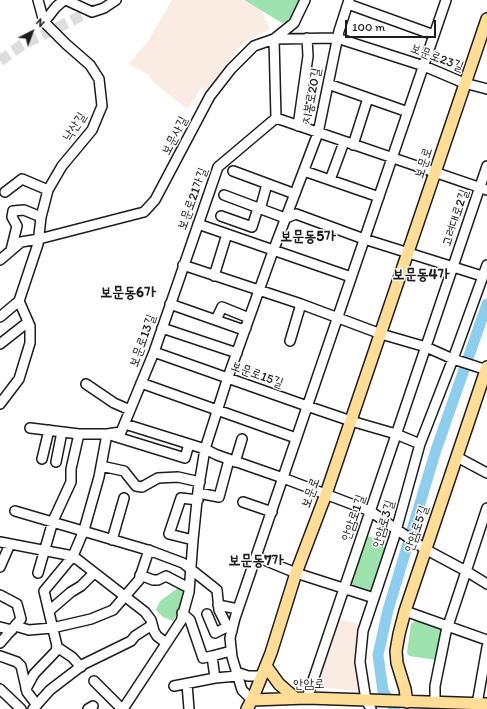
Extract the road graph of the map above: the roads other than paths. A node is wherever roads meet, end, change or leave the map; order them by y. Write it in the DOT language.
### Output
graph roads {
  1 [pos="38,0"];
  2 [pos="65,0"];
  3 [pos="116,0"];
  4 [pos="305,0"];
  5 [pos="446,0"];
  6 [pos="348,2"];
  7 [pos="487,19"];
  8 [pos="44,22"];
  9 [pos="434,35"];
  10 [pos="307,38"];
  11 [pos="337,38"];
  12 [pos="274,39"];
  13 [pos="424,66"];
  14 [pos="464,83"];
  15 [pos="328,84"];
  16 [pos="487,89"];
  17 [pos="368,98"];
  18 [pos="408,112"];
  19 [pos="276,118"];
  20 [pos="298,126"];
  21 [pos="318,133"];
  22 [pos="344,142"];
  23 [pos="353,145"];
  24 [pos="392,158"];
  25 [pos="487,166"];
  26 [pos="233,171"];
  27 [pos="304,171"];
  28 [pos="435,173"];
  29 [pos="330,180"];
  30 [pos="267,184"];
  31 [pos="483,189"];
  32 [pos="48,190"];
  33 [pos="5,192"];
  34 [pos="295,194"];
  35 [pos="224,195"];
  36 [pos="379,197"];
  37 [pos="259,208"];
  38 [pos="221,216"];
  39 [pos="41,217"];
  40 [pos="286,218"];
  41 [pos="198,224"];
  42 [pos="227,234"];
  43 [pos="39,239"];
  44 [pos="364,239"];
  45 [pos="11,250"];
  46 [pos="273,250"];
  47 [pos="409,253"];
  48 [pos="0,260"];
  49 [pos="183,265"];
  50 [pos="487,265"];
  51 [pos="453,267"];
  52 [pos="214,276"];
  53 [pos="482,276"];
  54 [pos="351,277"];
  55 [pos="259,291"];
  56 [pos="19,301"];
  57 [pos="170,304"];
  58 [pos="301,304"];
  59 [pos="0,316"];
  60 [pos="249,318"];
  61 [pos="337,318"];
  62 [pos="216,320"];
  63 [pos="28,322"];
  64 [pos="162,328"];
  65 [pos="246,328"];
  66 [pos="381,334"];
  67 [pos="290,341"];
  68 [pos="0,344"];
  69 [pos="426,347"];
  70 [pos="154,352"];
  71 [pos="237,353"];
  72 [pos="453,360"];
  73 [pos="487,369"];
  74 [pos="228,378"];
  75 [pos="142,383"];
  76 [pos="86,384"];
  77 [pos="0,404"];
  78 [pos="307,406"];
  79 [pos="130,410"];
  80 [pos="217,411"];
  81 [pos="351,421"];
  82 [pos="125,424"];
  83 [pos="30,428"];
  84 [pos="49,430"];
  85 [pos="62,432"];
  86 [pos="79,434"];
  87 [pos="107,434"];
  88 [pos="396,434"];
  89 [pos="296,438"];
  90 [pos="242,440"];
  91 [pos="190,444"];
  92 [pos="420,444"];
  93 [pos="205,449"];
  94 [pos="457,457"];
  95 [pos="42,459"];
  96 [pos="232,461"];
  97 [pos="56,462"];
  98 [pos="101,466"];
  99 [pos="487,473"];
  100 [pos="283,478"];
  101 [pos="200,482"];
  102 [pos="326,494"];
  103 [pos="198,497"];
  104 [pos="124,498"];
  105 [pos="243,502"];
  106 [pos="487,508"];
  107 [pos="15,511"];
  108 [pos="370,511"];
  109 [pos="272,512"];
  110 [pos="53,521"];
  111 [pos="396,529"];
  112 [pos="84,530"];
  113 [pos="112,540"];
  114 [pos="193,540"];
  115 [pos="0,542"];
  116 [pos="10,544"];
  117 [pos="425,549"];
  118 [pos="149,550"];
  119 [pos="44,551"];
  120 [pos="73,556"];
  121 [pos="257,557"];
  122 [pos="0,566"];
  123 [pos="190,568"];
  124 [pos="466,571"];
  125 [pos="38,573"];
  126 [pos="94,573"];
  127 [pos="296,573"];
  128 [pos="140,575"];
  129 [pos="487,584"];
  130 [pos="190,588"];
  131 [pos="344,588"];
  132 [pos="0,595"];
  133 [pos="125,596"];
  134 [pos="374,598"];
  135 [pos="218,605"];
  136 [pos="238,609"];
  137 [pos="49,611"];
  138 [pos="405,611"];
  139 [pos="182,613"];
  140 [pos="206,614"];
  141 [pos="152,625"];
  142 [pos="448,625"];
  143 [pos="0,627"];
  144 [pos="13,628"];
  145 [pos="52,628"];
  146 [pos="230,629"];
  147 [pos="487,640"];
  148 [pos="0,643"];
  149 [pos="166,643"];
  150 [pos="57,647"];
  151 [pos="487,647"];
  152 [pos="231,651"];
  153 [pos="0,656"];
  154 [pos="212,656"];
  155 [pos="81,666"];
  156 [pos="264,671"];
  157 [pos="236,674"];
  158 [pos="215,678"];
  159 [pos="94,681"];
  160 [pos="186,684"];
  161 [pos="174,686"];
  162 [pos="0,689"];
  163 [pos="26,689"];
  164 [pos="295,698"];
  165 [pos="307,698"];
  166 [pos="435,702"];
  167 [pos="249,704"];
  168 [pos="482,704"];
  169 [pos="369,705"];
  170 [pos="410,705"];
  171 [pos="35,707"];
  172 [pos="21,709"];
  173 [pos="122,709"];
  174 [pos="189,709"];
  175 [pos="243,709"];
  1 -- 8 [label="street, 낙산길"];
  2 -- 3 [label="street"];
  2 -- 8 [label="street"];
  4 -- 12 [label="street, 보문사길"];
  5 -- 9 [label="street"];
  6 -- 9 [label="street"];
  6 -- 11 [label="street, 지봉로20길"];
  7 -- 14 [label="main road, 보문로"];
  8 -- 32 [label="street, 낙산길"];
  9 -- 13 [label="street"];
  10 -- 11 [label="street, 보문로23길"];
  10 -- 12 [label="street, 보문로23길"];
  10 -- 20 [label="street"];
  11 -- 13 [label="street, 보문로23길"];
  11 -- 15 [label="street, 지봉로20길"];
  12 -- 19 [label="street"];
  12 -- 43 [label="street, 보문사길"];
  13 -- 14 [label="street, 보문로23길"];
  13 -- 18 [label="street"];
  14 -- 16 [label="street"];
  14 -- 28 [label="main road, 보문로"];
  15 -- 17 [label="street"];
  15 -- 21 [label="street, 지봉로20길"];
  17 -- 18 [label="street"];
  17 -- 23 [label="street"];
  18 -- 24 [label="street"];
  19 -- 20 [label="street"];
  19 -- 41 [label="street, 보문로21가길"];
  20 -- 21 [label="street"];
  21 -- 22 [label="street"];
  21 -- 27 [label="street, 지봉로20길"];
  22 -- 23 [label="street"];
  22 -- 29 [label="street"];
  23 -- 24 [label="street"];
  24 -- 28 [label="street"];
  24 -- 36 [label="street"];
  25 -- 31 [label="street, 고려대로2길"];
  26 -- 30 [label="street"];
  27 -- 29 [label="street"];
  27 -- 34 [label="street, 지봉로20길"];
  28 -- 31 [label="street"];
  28 -- 47 [label="main road, 보문로"];
  29 -- 36 [label="street"];
  30 -- 34 [label="street"];
  30 -- 37 [label="street"];
  31 -- 51 [label="street, 고려대로2길"];
  32 -- 33 [label="street"];
  32 -- 39 [label="street, 낙산길"];
  34 -- 40 [label="street, 지봉로20길"];
  35 -- 37 [label="street"];
  36 -- 44 [label="street"];
  37 -- 38 [label="street"];
  37 -- 40 [label="street"];
  39 -- 43 [label="street, 낙산길"];
  39 -- 45 [label="street"];
  40 -- 44 [label="street"];
  40 -- 46 [label="street, 지봉로20길"];
  41 -- 42 [label="street"];
  41 -- 49 [label="street, 보문로21가길"];
  42 -- 46 [label="street"];
  42 -- 52 [label="street"];
  43 -- 45 [label="street, 보문사길"];
  43 -- 56 [label="street, 낙산길"];
  44 -- 47 [label="street"];
  44 -- 54 [label="street"];
  45 -- 48 [label="street, 보문사길"];
  46 -- 54 [label="street"];
  46 -- 55 [label="street, 지봉로20길"];
  47 -- 51 [label="street"];
  47 -- 66 [label="main road, 보문로"];
  49 -- 52 [label="street"];
  49 -- 57 [label="street, 보문로13길"];
  50 -- 53 [label="street, 안암로3길"];
  51 -- 53 [label="street"];
  51 -- 69 [label="street, 고려대로2길"];
  52 -- 55 [label="street"];
  53 -- 72 [label="street, 안암로3길"];
  54 -- 61 [label="street"];
  55 -- 58 [label="street"];
  55 -- 60 [label="street, 지봉로20길"];
  56 -- 59 [label="street"];
  56 -- 63 [label="street"];
  57 -- 62 [label="street"];
  57 -- 64 [label="street, 보문로13길"];
  58 -- 61 [label="street"];
  58 -- 67 [label="street"];
  60 -- 62 [label="street"];
  60 -- 65 [label="street, 지봉로20길"];
  61 -- 66 [label="street"];
  61 -- 78 [label="street"];
  62 -- 65 [label="street"];
  63 -- 68 [label="street"];
  63 -- 77 [label="street"];
  64 -- 70 [label="street, 보문로13길"];
  64 -- 71 [label="street"];
  65 -- 71 [label="street, 지봉로20길"];
  66 -- 69 [label="street"];
  66 -- 81 [label="main road, 보문로"];
  69 -- 72 [label="street"];
  69 -- 88 [label="street, 안암로1길"];
  70 -- 74 [label="street, 보문로15길"];
  70 -- 75 [label="street, 보문로13길"];
  71 -- 74 [label="street, 지봉로20길"];
  72 -- 73 [label="street"];
  72 -- 92 [label="street, 안암로3길"];
  73 -- 94 [label="main road, 안암로5길"];
  74 -- 78 [label="street, 보문로15길"];
  74 -- 80 [label="street, 지봉로20길"];
  75 -- 79 [label="street, 보문로13길"];
  75 -- 80 [label="street"];
  76 -- 79 [label="street"];
  78 -- 81 [label="street, 보문로15길"];
  78 -- 89 [label="street"];
  79 -- 82 [label="street, 보문로13길"];
  80 -- 89 [label="street"];
  80 -- 93 [label="street, 지봉로20길"];
  81 -- 88 [label="street"];
  81 -- 102 [label="main road, 보문로"];
  82 -- 87 [label="street"];
  82 -- 91 [label="street"];
  83 -- 84 [label="street"];
  84 -- 85 [label="street"];
  84 -- 95 [label="street"];
  85 -- 86 [label="street"];
  85 -- 97 [label="street"];
  86 -- 87 [label="street"];
  86 -- 110 [label="street"];
  87 -- 91 [label="street"];
  87 -- 98 [label="street"];
  88 -- 92 [label="street"];
  88 -- 108 [label="street, 안암로1길"];
  89 -- 100 [label="street"];
  90 -- 96 [label="street"];
  91 -- 93 [label="street"];
  92 -- 111 [label="street, 안암로3길"];
  93 -- 96 [label="street"];
  93 -- 101 [label="street, 지봉로20길"];
  94 -- 99 [label="street"];
  94 -- 117 [label="main road, 안암로5길"];
  96 -- 100 [label="street"];
  96 -- 103 [label="street"];
  98 -- 101 [label="street"];
  98 -- 112 [label="street"];
  100 -- 102 [label="street"];
  100 -- 109 [label="street"];
  101 -- 103 [label="street, 지봉로20길"];
  102 -- 108 [label="street"];
  102 -- 127 [label="main road, 보문로"];
  103 -- 114 [label="street, 지봉로20길"];
  103 -- 114 [label="street"];
  104 -- 113 [label="street"];
  105 -- 109 [label="street"];
  106 -- 124 [label="street"];
  107 -- 110 [label="street"];
  108 -- 111 [label="street"];
  108 -- 131 [label="street, 안암로1길"];
  109 -- 121 [label="street"];
  110 -- 112 [label="street"];
  110 -- 119 [label="street"];
  111 -- 117 [label="street"];
  111 -- 134 [label="street, 안암로3길"];
  112 -- 113 [label="street"];
  112 -- 120 [label="street"];
  113 -- 118 [label="street"];
  114 -- 123 [label="street, 지봉로20길"];
  115 -- 116 [label="street"];
  116 -- 119 [label="street"];
  116 -- 122 [label="street"];
  117 -- 124 [label="street"];
  117 -- 138 [label="main road, 안암로5길"];
  118 -- 123 [label="street"];
  118 -- 128 [label="street"];
  119 -- 120 [label="street"];
  119 -- 125 [label="street"];
  120 -- 126 [label="street"];
  120 -- 137 [label="street"];
  121 -- 127 [label="street"];
  121 -- 136 [label="street"];
  123 -- 130 [label="street, 지봉로20길"];
  123 -- 135 [label="street"];
  124 -- 129 [label="street"];
  124 -- 142 [label="street"];
  126 -- 133 [label="street"];
  126 -- 137 [label="street"];
  127 -- 131 [label="street"];
  127 -- 156 [label="main road, 보문로"];
  128 -- 130 [label="street"];
  128 -- 133 [label="street"];
  130 -- 139 [label="street, 지봉로20길"];
  131 -- 134 [label="street"];
  131 -- 165 [label="street, 안암로1길"];
  132 -- 144 [label="street"];
  133 -- 141 [label="street"];
  133 -- 145 [label="street"];
  134 -- 169 [label="street, 안암로3길"];
  135 -- 136 [label="street"];
  135 -- 146 [label="street"];
  136 -- 146 [label="street"];
  137 -- 145 [label="street"];
  138 -- 142 [label="street"];
  138 -- 170 [label="main road, 안암로5길"];
  139 -- 149 [label="street, 지봉로20길"];
  139 -- 154 [label="street"];
  140 -- 146 [label="street"];
  141 -- 149 [label="street"];
  141 -- 155 [label="street"];
  142 -- 147 [label="street"];
  142 -- 166 [label="street"];
  143 -- 144 [label="street"];
  144 -- 145 [label="street"];
  144 -- 148 [label="street"];
  145 -- 150 [label="street"];
  146 -- 152 [label="street"];
  149 -- 173 [label="street, 지봉로20길"];
  150 -- 155 [label="street"];
  150 -- 163 [label="street"];
  151 -- 168 [label="street"];
  152 -- 154 [label="street"];
  152 -- 157 [label="street"];
  153 -- 163 [label="street"];
  154 -- 158 [label="street"];
  155 -- 171 [label="street"];
  156 -- 157 [label="street"];
  156 -- 164 [label="main road"];
  156 -- 167 [label="main road, 보문로"];
  157 -- 158 [label="street"];
  157 -- 167 [label="street"];
  158 -- 160 [label="street"];
  159 -- 173 [label="street"];
  160 -- 161 [label="street"];
  160 -- 174 [label="street"];
  162 -- 172 [label="street"];
  163 -- 171 [label="street"];
  164 -- 165 [label="main road, 안암로"];
  164 -- 167 [label="main road, 안암로"];
  165 -- 169 [label="main road, 안암로"];
  166 -- 168 [label="main road"];
  166 -- 170 [label="main road"];
  167 -- 175 [label="main road, 보문로"];
  169 -- 170 [label="main road, 안암로"];
}
